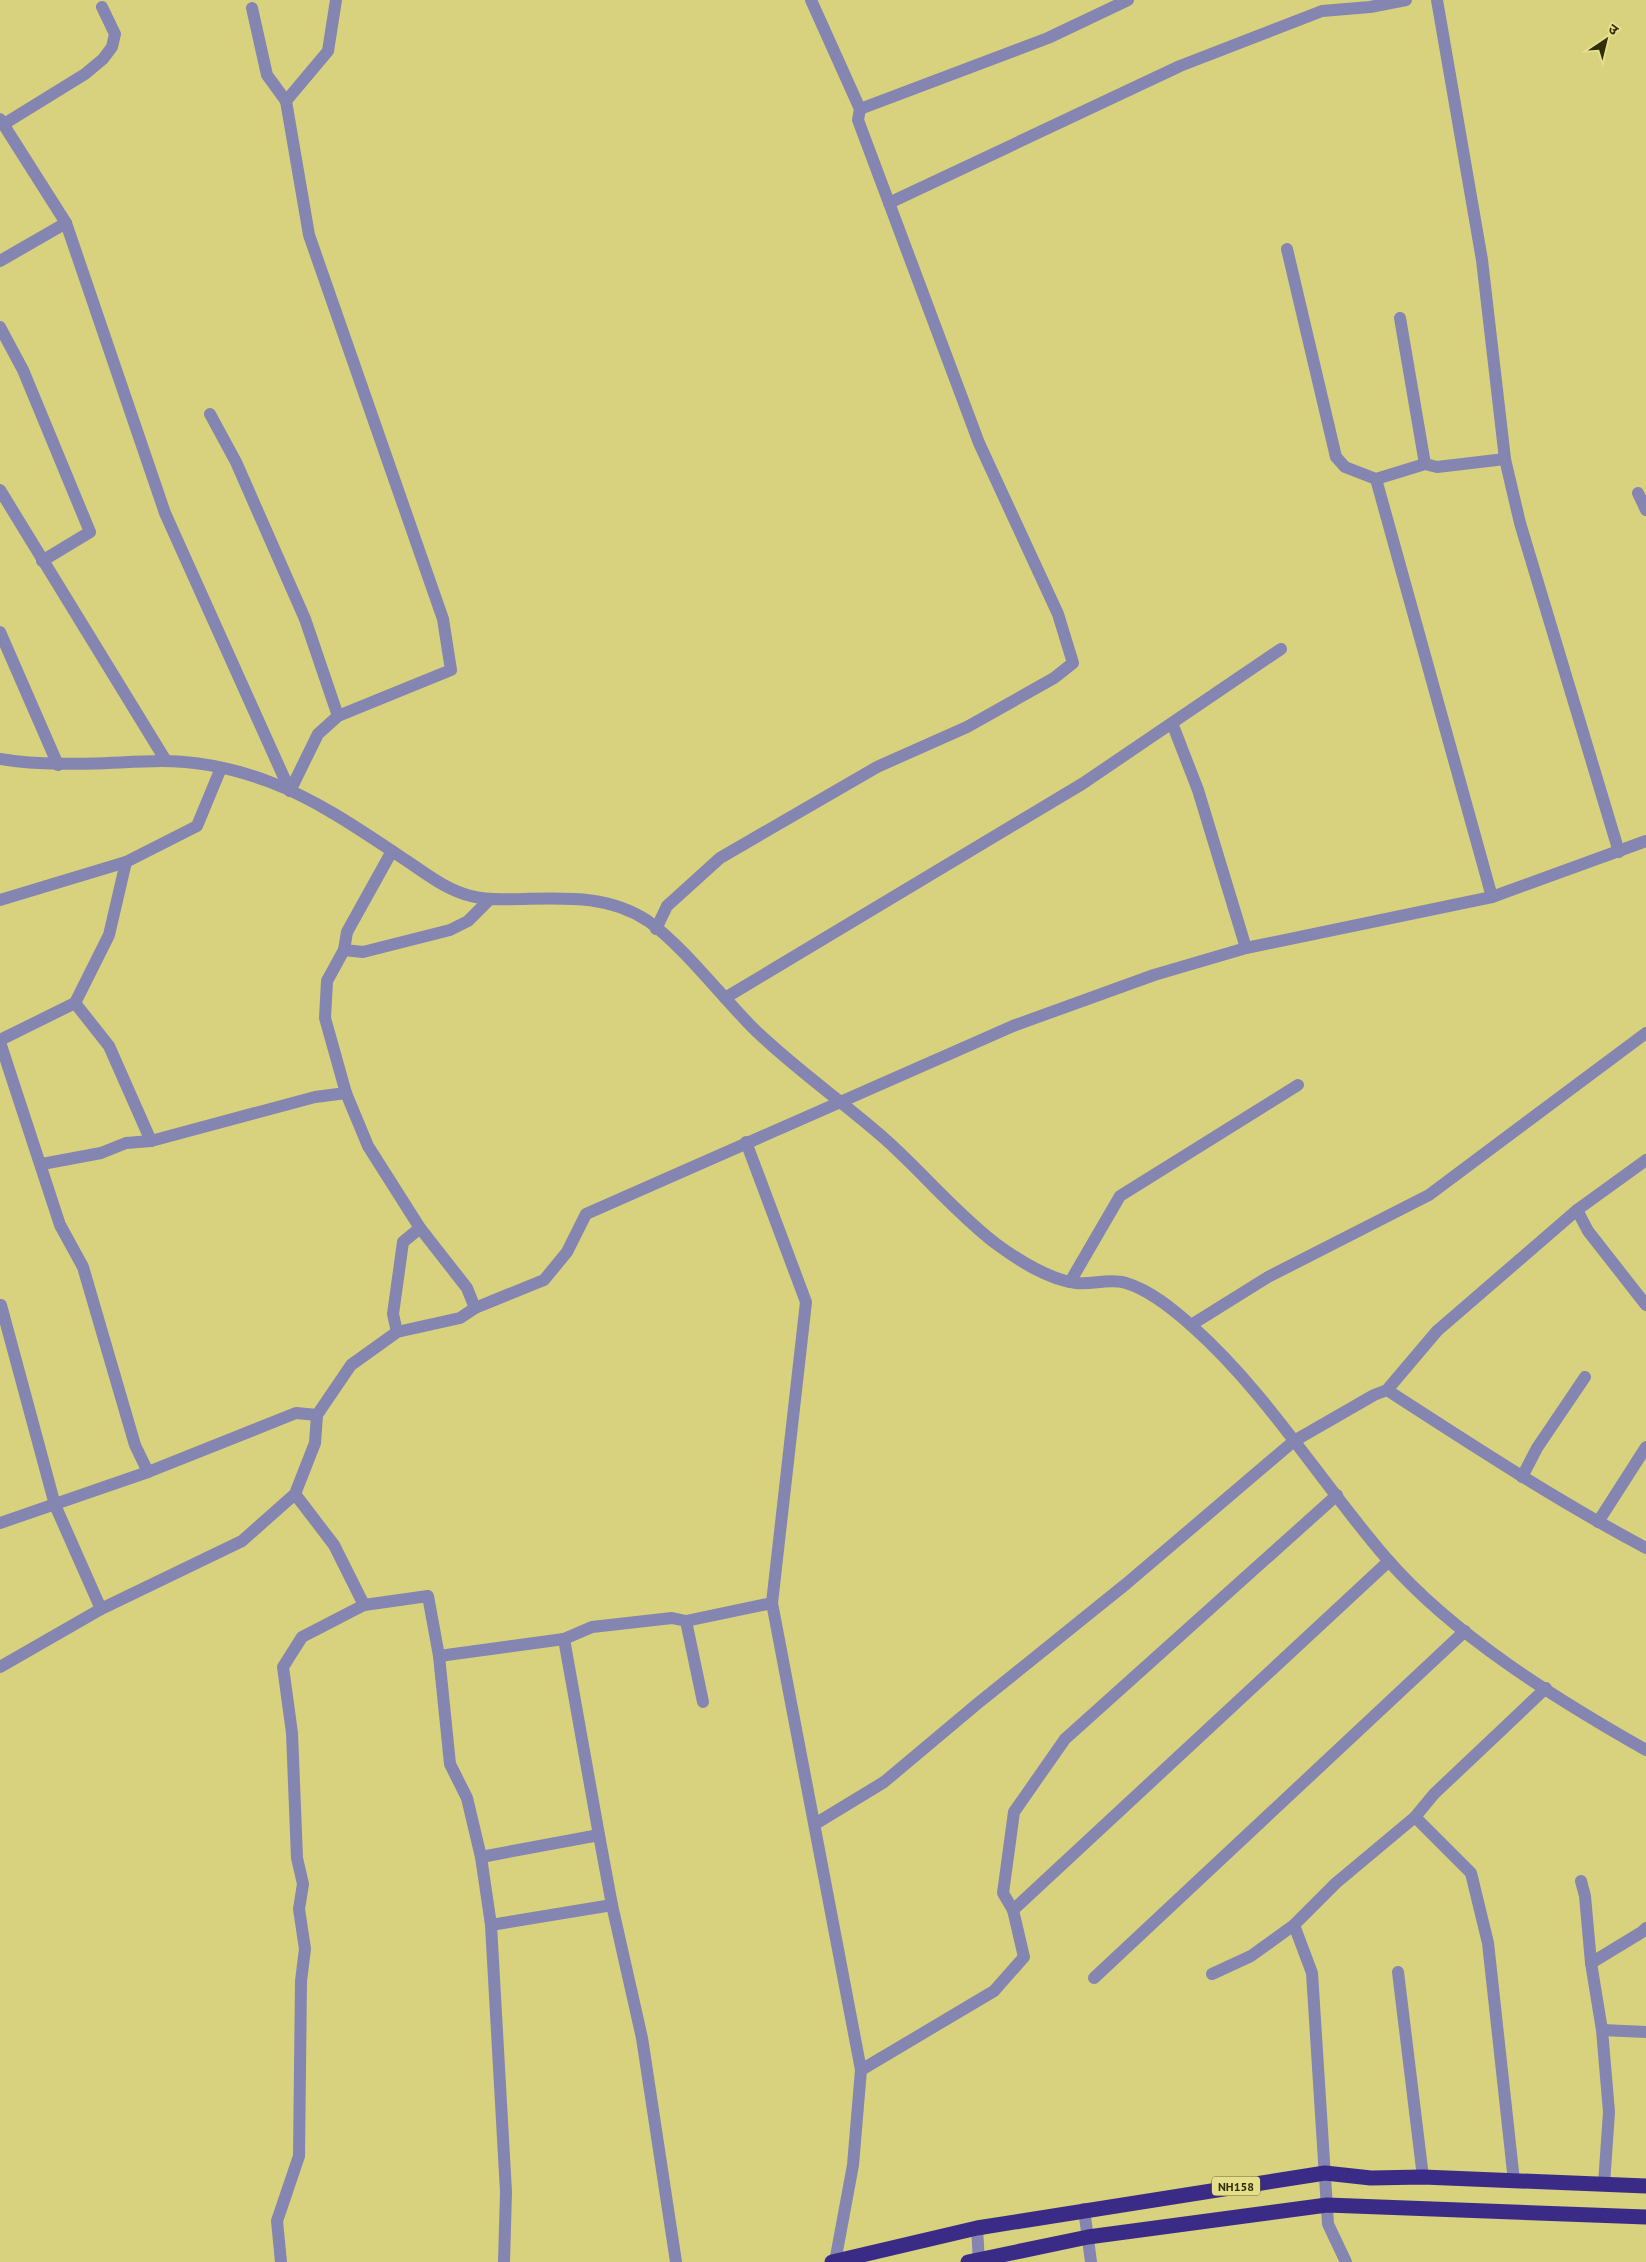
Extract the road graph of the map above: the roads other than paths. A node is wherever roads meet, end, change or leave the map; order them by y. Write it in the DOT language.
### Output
graph roads {
  1 [pos="336,0"];
  2 [pos="811,0"];
  3 [pos="1128,0"];
  4 [pos="1406,0"];
  5 [pos="1437,0"];
  6 [pos="102,7"];
  7 [pos="252,8"];
  8 [pos="286,101"];
  9 [pos="860,109"];
  10 [pos="2,122"];
  11 [pos="889,203"];
  12 [pos="66,223"];
  13 [pos="1287,249"];
  14 [pos="0,261"];
  15 [pos="1400,318"];
  16 [pos="0,327"];
  17 [pos="210,414"];
  18 [pos="1505,459"];
  19 [pos="1425,464"];
  20 [pos="1376,479"];
  21 [pos="0,490"];
  22 [pos="1638,493"];
  23 [pos="1646,510"];
  24 [pos="42,561"];
  25 [pos="0,632"];
  26 [pos="1281,649"];
  27 [pos="338,716"];
  28 [pos="1172,723"];
  29 [pos="0,759"];
  30 [pos="166,761"];
  31 [pos="58,765"];
  32 [pos="221,768"];
  33 [pos="290,791"];
  34 [pos="1646,840"];
  35 [pos="392,851"];
  36 [pos="1619,852"];
  37 [pos="126,862"];
  38 [pos="1492,897"];
  39 [pos="0,900"];
  40 [pos="489,900"];
  41 [pos="656,929"];
  42 [pos="1246,948"];
  43 [pos="344,950"];
  44 [pos="725,998"];
  45 [pos="75,1003"];
  46 [pos="1646,1033"];
  47 [pos="0,1041"];
  48 [pos="1298,1085"];
  49 [pos="346,1093"];
  50 [pos="838,1102"];
  51 [pos="151,1141"];
  52 [pos="746,1142"];
  53 [pos="1646,1160"];
  54 [pos="42,1164"];
  55 [pos="1577,1210"];
  56 [pos="420,1228"];
  57 [pos="1070,1282"];
  58 [pos="1,1305"];
  59 [pos="1646,1305"];
  60 [pos="475,1308"];
  61 [pos="1191,1325"];
  62 [pos="396,1332"];
  63 [pos="1585,1377"];
  64 [pos="1387,1390"];
  65 [pos="317,1414"];
  66 [pos="1294,1441"];
  67 [pos="1646,1447"];
  68 [pos="148,1472"];
  69 [pos="1522,1477"];
  70 [pos="295,1494"];
  71 [pos="1337,1495"];
  72 [pos="55,1505"];
  73 [pos="1598,1522"];
  74 [pos="0,1523"];
  75 [pos="1646,1548"];
  76 [pos="1389,1561"];
  77 [pos="772,1603"];
  78 [pos="364,1605"];
  79 [pos="101,1609"];
  80 [pos="686,1621"];
  81 [pos="1465,1631"];
  82 [pos="564,1639"];
  83 [pos="439,1656"];
  84 [pos="0,1667"];
  85 [pos="1546,1688"];
  86 [pos="703,1702"];
  87 [pos="1646,1750"];
  88 [pos="1416,1817"];
  89 [pos="815,1824"];
  90 [pos="600,1835"];
  91 [pos="481,1857"];
  92 [pos="1581,1881"];
  93 [pos="612,1905"];
  94 [pos="1013,1910"];
  95 [pos="491,1925"];
  96 [pos="1294,1925"];
  97 [pos="1646,1928"];
  98 [pos="1591,1963"];
  99 [pos="1398,1972"];
  100 [pos="1212,1974"];
  101 [pos="1094,1978"];
  102 [pos="1602,2030"];
  103 [pos="1646,2032"];
  104 [pos="862,2070"];
  105 [pos="1325,2172"];
  106 [pos="1423,2177"];
  107 [pos="1514,2181"];
  108 [pos="1604,2184"];
  109 [pos="1646,2186"];
  110 [pos="1327,2205"];
  111 [pos="1084,2209"];
  112 [pos="1646,2217"];
  113 [pos="977,2228"];
  114 [pos="1088,2237"];
  115 [pos="975,2261"];
  116 [pos="281,2262"];
  117 [pos="504,2262"];
  118 [pos="676,2262"];
  119 [pos="833,2262"];
  120 [pos="1091,2262"];
  121 [pos="1346,2262"];
  1 -- 8 [label="street"];
  2 -- 9 [label="street"];
  3 -- 9 [label="street"];
  4 -- 11 [label="street"];
  5 -- 18 [label="street"];
  6 -- 10 [label="street"];
  7 -- 8 [label="street"];
  8 -- 27 [label="street"];
  9 -- 11 [label="street"];
  10 -- 12 [label="street"];
  11 -- 41 [label="street"];
  12 -- 14 [label="street"];
  12 -- 33 [label="street"];
  13 -- 20 [label="street"];
  15 -- 19 [label="street"];
  16 -- 24 [label="street"];
  17 -- 27 [label="street"];
  18 -- 19 [label="street"];
  18 -- 36 [label="street"];
  19 -- 20 [label="street"];
  20 -- 38 [label="street"];
  21 -- 24 [label="street"];
  22 -- 23 [label="street"];
  24 -- 30 [label="street"];
  25 -- 31 [label="street"];
  26 -- 28 [label="street"];
  27 -- 33 [label="street"];
  28 -- 42 [label="street"];
  28 -- 44 [label="street"];
  29 -- 31 [label="street"];
  30 -- 31 [label="street"];
  30 -- 32 [label="street"];
  32 -- 33 [label="street"];
  32 -- 37 [label="street"];
  33 -- 35 [label="street"];
  34 -- 36 [label="street"];
  35 -- 40 [label="street"];
  35 -- 43 [label="street"];
  36 -- 38 [label="street"];
  37 -- 39 [label="street"];
  37 -- 45 [label="street"];
  38 -- 42 [label="street"];
  40 -- 41 [label="street"];
  40 -- 43 [label="street"];
  41 -- 44 [label="street"];
  42 -- 50 [label="street"];
  43 -- 49 [label="street"];
  44 -- 50 [label="street"];
  45 -- 47 [label="street"];
  45 -- 51 [label="street"];
  46 -- 61 [label="street"];
  47 -- 54 [label="street"];
  48 -- 57 [label="street"];
  49 -- 51 [label="street"];
  49 -- 56 [label="street"];
  50 -- 52 [label="street"];
  50 -- 57 [label="street"];
  51 -- 54 [label="street"];
  52 -- 60 [label="street"];
  52 -- 77 [label="street"];
  53 -- 55 [label="street"];
  54 -- 68 [label="street"];
  55 -- 59 [label="street"];
  55 -- 64 [label="street"];
  56 -- 60 [label="street"];
  56 -- 62 [label="street"];
  57 -- 61 [label="street"];
  58 -- 72 [label="street"];
  60 -- 62 [label="street"];
  61 -- 66 [label="street"];
  62 -- 65 [label="street"];
  63 -- 69 [label="street"];
  64 -- 66 [label="street"];
  64 -- 69 [label="street"];
  65 -- 68 [label="street"];
  65 -- 70 [label="street"];
  66 -- 71 [label="street"];
  66 -- 89 [label="street"];
  67 -- 73 [label="street"];
  68 -- 72 [label="street"];
  69 -- 73 [label="street"];
  70 -- 78 [label="street"];
  70 -- 79 [label="street"];
  71 -- 76 [label="street"];
  71 -- 94 [label="street"];
  72 -- 74 [label="street"];
  72 -- 79 [label="street"];
  73 -- 75 [label="street"];
  76 -- 81 [label="street"];
  76 -- 94 [label="street"];
  77 -- 80 [label="street"];
  77 -- 89 [label="street"];
  78 -- 83 [label="street"];
  78 -- 116 [label="street"];
  79 -- 84 [label="street"];
  80 -- 82 [label="street"];
  80 -- 86 [label="street"];
  81 -- 85 [label="street"];
  81 -- 101 [label="street"];
  82 -- 83 [label="street"];
  82 -- 90 [label="street"];
  83 -- 91 [label="street"];
  85 -- 87 [label="street"];
  85 -- 88 [label="street"];
  88 -- 96 [label="street"];
  88 -- 107 [label="street"];
  89 -- 104 [label="street"];
  90 -- 91 [label="street"];
  90 -- 93 [label="street"];
  91 -- 95 [label="street"];
  92 -- 98 [label="street"];
  93 -- 95 [label="street"];
  93 -- 118 [label="street"];
  94 -- 104 [label="street"];
  95 -- 117 [label="street"];
  96 -- 100 [label="street"];
  96 -- 105 [label="street"];
  97 -- 98 [label="street"];
  98 -- 102 [label="street"];
  99 -- 106 [label="street"];
  102 -- 103 [label="street"];
  102 -- 108 [label="street"];
  104 -- 119 [label="street"];
  105 -- 106 [label="highway, NH158"];
  105 -- 110 [label="street"];
  105 -- 111 [label="highway, NH158"];
  106 -- 107 [label="highway, NH158"];
  107 -- 108 [label="highway, NH158"];
  108 -- 109 [label="highway, NH158"];
  110 -- 112 [label="highway"];
  110 -- 114 [label="highway"];
  110 -- 121 [label="street"];
  111 -- 113 [label="highway, NH158"];
  111 -- 114 [label="street"];
  113 -- 115 [label="street"];
  113 -- 119 [label="highway, NH158"];
  114 -- 115 [label="highway"];
  114 -- 120 [label="street"];
}
